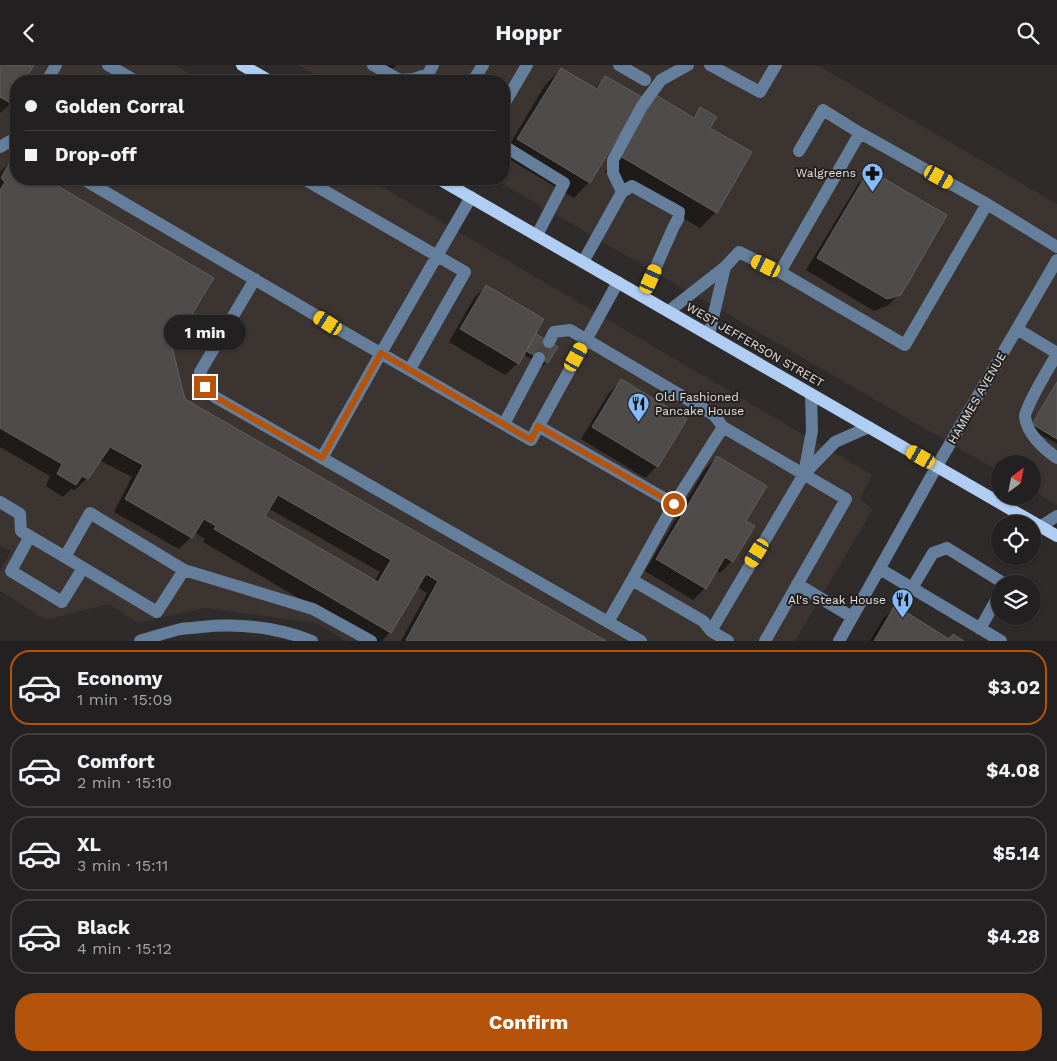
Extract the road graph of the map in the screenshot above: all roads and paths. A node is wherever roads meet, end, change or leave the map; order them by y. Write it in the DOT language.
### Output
graph roads {
  1 [pos="108,65"];
  2 [pos="242,65"];
  3 [pos="373,65"];
  4 [pos="527,65"];
  5 [pos="619,65"];
  6 [pos="688,65"];
  7 [pos="710,65"];
  8 [pos="776,65"];
  9 [pos="126,75"];
  10 [pos="260,75"];
  11 [pos="390,75"];
  12 [pos="645,80"];
  13 [pos="510,94"];
  14 [pos="860,133"];
  15 [pos="510,150"];
  16 [pos="799,151"];
  17 [pos="93,185"];
  18 [pos="314,185"];
  19 [pos="450,185"];
  20 [pos="622,191"];
  21 [pos="471,197"];
  22 [pos="987,203"];
  23 [pos="536,235"];
  24 [pos="1057,247"];
  25 [pos="437,256"];
  26 [pos="1057,260"];
  27 [pos="583,261"];
  28 [pos="725,267"];
  29 [pos="780,272"];
  30 [pos="255,279"];
  31 [pos="618,282"];
  32 [pos="643,296"];
  33 [pos="669,311"];
  34 [pos="1018,329"];
  35 [pos="709,335"];
  36 [pos="586,339"];
  37 [pos="549,342"];
  38 [pos="381,353"];
  39 [pos="1057,353"];
  40 [pos="540,358"];
  41 [pos="410,369"];
  42 [pos="812,394"];
  43 [pos="504,424"];
  44 [pos="538,426"];
  45 [pos="723,427"];
  46 [pos="869,427"];
  47 [pos="322,458"];
  48 [pos="1057,458"];
  49 [pos="937,466"];
  50 [pos="804,475"];
  51 [pos="0,502"];
  52 [pos="674,504"];
  53 [pos="1021,515"];
  54 [pos="1057,516"];
  55 [pos="1041,525"];
  56 [pos="1041,527"];
  57 [pos="1057,535"];
  58 [pos="30,536"];
  59 [pos="65,557"];
  60 [pos="83,568"];
  61 [pos="880,569"];
  62 [pos="184,570"];
  63 [pos="991,575"];
  64 [pos="632,580"];
  65 [pos="797,584"];
  66 [pos="912,588"];
  67 [pos="991,609"];
  68 [pos="852,617"];
  69 [pos="608,622"];
  70 [pos="980,629"];
  71 [pos="711,631"];
  72 [pos="140,641"];
  73 [pos="312,641"];
  74 [pos="371,641"];
  75 [pos="641,641"];
  76 [pos="728,641"];
  77 [pos="765,641"];
  78 [pos="839,641"];
  79 [pos="1001,641"];
  1 -- 9 [label="street"];
  2 -- 10 [label="main road"];
  3 -- 11 [label="street"];
  4 -- 13 [label="street"];
  5 -- 12 [label="street"];
  6 -- 20 [label="street"];
  7 -- 8 [label="street"];
  14 -- 16 [label="street"];
  14 -- 22 [label="street"];
  14 -- 29 [label="street"];
  15 -- 23 [label="street"];
  17 -- 30 [label="street"];
  18 -- 25 [label="street"];
  19 -- 21 [label="main road, WEST JEFFERSON STREET"];
  20 -- 27 [label="street"];
  20 -- 32 [label="street"];
  21 -- 23 [label="main road, WEST JEFFERSON STREET"];
  21 -- 25 [label="street"];
  22 -- 24 [label="street"];
  22 -- 29 [label="street"];
  23 -- 27 [label="main road, WEST JEFFERSON STREET"];
  25 -- 38 [label="street"];
  25 -- 41 [label="street"];
  26 -- 34 [label="street, HAMMES AVENUE"];
  27 -- 31 [label="main road, WEST JEFFERSON STREET"];
  28 -- 29 [label="street"];
  28 -- 33 [label="street"];
  28 -- 35 [label="street"];
  30 -- 38 [label="street"];
  30 -- 47 [label="street"];
  31 -- 32 [label="main road, WEST JEFFERSON STREET"];
  31 -- 36 [label="street"];
  32 -- 33 [label="main road, WEST JEFFERSON STREET"];
  33 -- 35 [label="main road, WEST JEFFERSON STREET"];
  34 -- 39 [label="street"];
  34 -- 49 [label="street, HAMMES AVENUE"];
  35 -- 42 [label="main road, WEST JEFFERSON STREET"];
  36 -- 37 [label="street"];
  36 -- 44 [label="street"];
  36 -- 45 [label="street"];
  38 -- 41 [label="street"];
  38 -- 47 [label="street"];
  39 -- 48 [label="street"];
  40 -- 43 [label="street"];
  41 -- 43 [label="street"];
  42 -- 46 [label="main road, WEST JEFFERSON STREET"];
  42 -- 50 [label="street"];
  43 -- 44 [label="street"];
  44 -- 52 [label="street"];
  45 -- 50 [label="street"];
  45 -- 52 [label="street"];
  46 -- 49 [label="main road, WEST JEFFERSON STREET"];
  46 -- 50 [label="street"];
  47 -- 69 [label="street"];
  49 -- 53 [label="main road, WEST JEFFERSON STREET"];
  49 -- 61 [label="street, HAMMES AVENUE"];
  50 -- 65 [label="street"];
  50 -- 71 [label="street"];
  51 -- 58 [label="street"];
  52 -- 64 [label="street"];
  54 -- 55 [label="street"];
  56 -- 57 [label="main road, WEST JEFFERSON STREET"];
  58 -- 59 [label="street"];
  58 -- 60 [label="street"];
  59 -- 60 [label="street"];
  59 -- 62 [label="street"];
  60 -- 62 [label="street"];
  61 -- 66 [label="street"];
  61 -- 68 [label="street, HAMMES AVENUE"];
  62 -- 74 [label="street"];
  63 -- 66 [label="street"];
  64 -- 69 [label="street"];
  64 -- 71 [label="street"];
  65 -- 68 [label="street"];
  65 -- 77 [label="street"];
  66 -- 70 [label="street"];
  67 -- 70 [label="street"];
  68 -- 78 [label="street, HAMMES AVENUE"];
  69 -- 75 [label="street"];
  70 -- 79 [label="street"];
  71 -- 76 [label="street"];
  72 -- 73 [label="street"];
}
